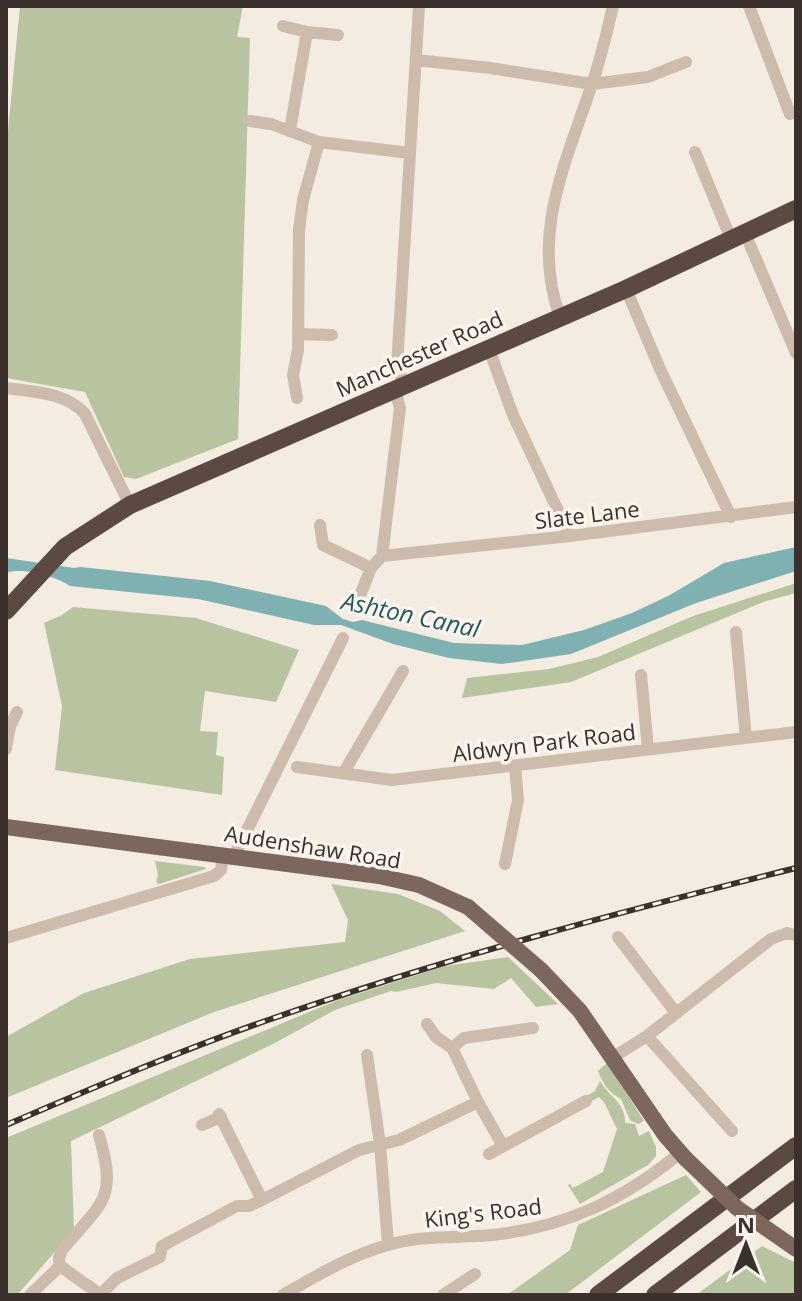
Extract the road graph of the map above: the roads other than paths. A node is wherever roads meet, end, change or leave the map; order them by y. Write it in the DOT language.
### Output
graph roads {
  1 [pos="419,6"];
  2 [pos="613,6"];
  3 [pos="749,6"];
  4 [pos="283,26"];
  5 [pos="307,32"];
  6 [pos="338,35"];
  7 [pos="416,60"];
  8 [pos="686,62"];
  9 [pos="592,84"];
  10 [pos="790,114"];
  11 [pos="250,121"];
  12 [pos="290,130"];
  13 [pos="319,142"];
  14 [pos="695,152"];
  15 [pos="410,153"];
  16 [pos="796,209"];
  17 [pos="738,236"];
  18 [pos="626,289"];
  19 [pos="560,317"];
  20 [pos="298,334"];
  21 [pos="332,335"];
  22 [pos="489,349"];
  23 [pos="796,353"];
  24 [pos="6,388"];
  25 [pos="399,388"];
  26 [pos="297,398"];
  27 [pos="130,505"];
  28 [pos="796,507"];
  29 [pos="731,517"];
  30 [pos="320,525"];
  31 [pos="570,536"];
  32 [pos="382,556"];
  33 [pos="371,568"];
  34 [pos="12,605"];
  35 [pos="355,608"];
  36 [pos="736,632"];
  37 [pos="343,638"];
  38 [pos="403,671"];
  39 [pos="641,675"];
  40 [pos="17,712"];
  41 [pos="8,726"];
  42 [pos="796,732"];
  43 [pos="746,738"];
  44 [pos="6,749"];
  45 [pos="648,749"];
  46 [pos="515,766"];
  47 [pos="297,767"];
  48 [pos="344,772"];
  49 [pos="6,827"];
  50 [pos="229,855"];
  51 [pos="505,864"];
  52 [pos="796,935"];
  53 [pos="618,937"];
  54 [pos="6,938"];
  55 [pos="676,1013"];
  56 [pos="427,1024"];
  57 [pos="533,1028"];
  58 [pos="647,1036"];
  59 [pos="452,1048"];
  60 [pos="367,1055"];
  61 [pos="612,1058"];
  62 [pos="586,1101"];
  63 [pos="478,1102"];
  64 [pos="202,1125"];
  65 [pos="732,1131"];
  66 [pos="99,1135"];
  67 [pos="380,1144"];
  68 [pos="503,1146"];
  69 [pos="796,1146"];
  70 [pos="489,1154"];
  71 [pos="682,1156"];
  72 [pos="796,1189"];
  73 [pos="262,1200"];
  74 [pos="388,1244"];
  75 [pos="796,1249"];
  76 [pos="60,1266"];
  77 [pos="475,1274"];
  78 [pos="30,1295"];
  79 [pos="101,1295"];
  80 [pos="283,1295"];
  81 [pos="443,1295"];
  82 [pos="598,1295"];
  83 [pos="655,1295"];
  1 -- 7 [label="street"];
  2 -- 9 [label="street"];
  3 -- 10 [label="street"];
  4 -- 5 [label="street"];
  5 -- 6 [label="street"];
  5 -- 12 [label="street"];
  7 -- 9 [label="street"];
  7 -- 15 [label="street"];
  8 -- 9 [label="street"];
  9 -- 19 [label="street"];
  11 -- 12 [label="street"];
  12 -- 13 [label="street"];
  13 -- 15 [label="street"];
  13 -- 20 [label="street"];
  14 -- 17 [label="street"];
  15 -- 25 [label="street"];
  16 -- 17 [label="highway, Manchester Road"];
  17 -- 18 [label="highway, Manchester Road"];
  17 -- 23 [label="street"];
  18 -- 19 [label="highway, Manchester Road"];
  18 -- 29 [label="street"];
  19 -- 22 [label="highway, Manchester Road"];
  20 -- 21 [label="street"];
  20 -- 26 [label="street"];
  22 -- 25 [label="highway, Manchester Road"];
  22 -- 31 [label="street"];
  24 -- 27 [label="street"];
  25 -- 27 [label="highway, Manchester Road"];
  25 -- 32 [label="street"];
  27 -- 34 [label="highway, Manchester Road"];
  28 -- 29 [label="street, Slate Lane"];
  29 -- 31 [label="street, Slate Lane"];
  30 -- 33 [label="street"];
  31 -- 32 [label="street, Slate Lane"];
  32 -- 33 [label="street"];
  33 -- 35 [label="street"];
  36 -- 43 [label="street"];
  37 -- 50 [label="street"];
  38 -- 48 [label="street"];
  39 -- 45 [label="street"];
  40 -- 41 [label="street"];
  41 -- 44 [label="street"];
  42 -- 43 [label="street, Aldwyn Park Road"];
  43 -- 45 [label="street, Aldwyn Park Road"];
  45 -- 46 [label="street, Aldwyn Park Road"];
  46 -- 48 [label="street, Aldwyn Park Road"];
  46 -- 51 [label="street"];
  47 -- 48 [label="street, Aldwyn Park Road"];
  49 -- 50 [label="main road, Audenshaw Road"];
  50 -- 54 [label="street"];
  50 -- 61 [label="main road, Audenshaw Road, bridge"];
  52 -- 55 [label="street"];
  53 -- 55 [label="street"];
  55 -- 58 [label="street"];
  56 -- 59 [label="street"];
  57 -- 59 [label="street"];
  58 -- 61 [label="street"];
  58 -- 65 [label="street"];
  59 -- 63 [label="street"];
  60 -- 67 [label="street"];
  61 -- 71 [label="main road, Audenshaw Road"];
  62 -- 68 [label="street"];
  63 -- 67 [label="street"];
  63 -- 68 [label="street"];
  64 -- 73 [label="street"];
  66 -- 76 [label="street"];
  67 -- 73 [label="street"];
  67 -- 74 [label="street"];
  68 -- 70 [label="street"];
  69 -- 82 [label="highway"];
  71 -- 74 [label="street, King's Road"];
  71 -- 75 [label="main road, Audenshaw Road, bridge"];
  72 -- 83 [label="highway"];
  73 -- 79 [label="street"];
  74 -- 80 [label="street, King's Road"];
  76 -- 78 [label="street"];
  76 -- 79 [label="street"];
  77 -- 81 [label="street"];
}
